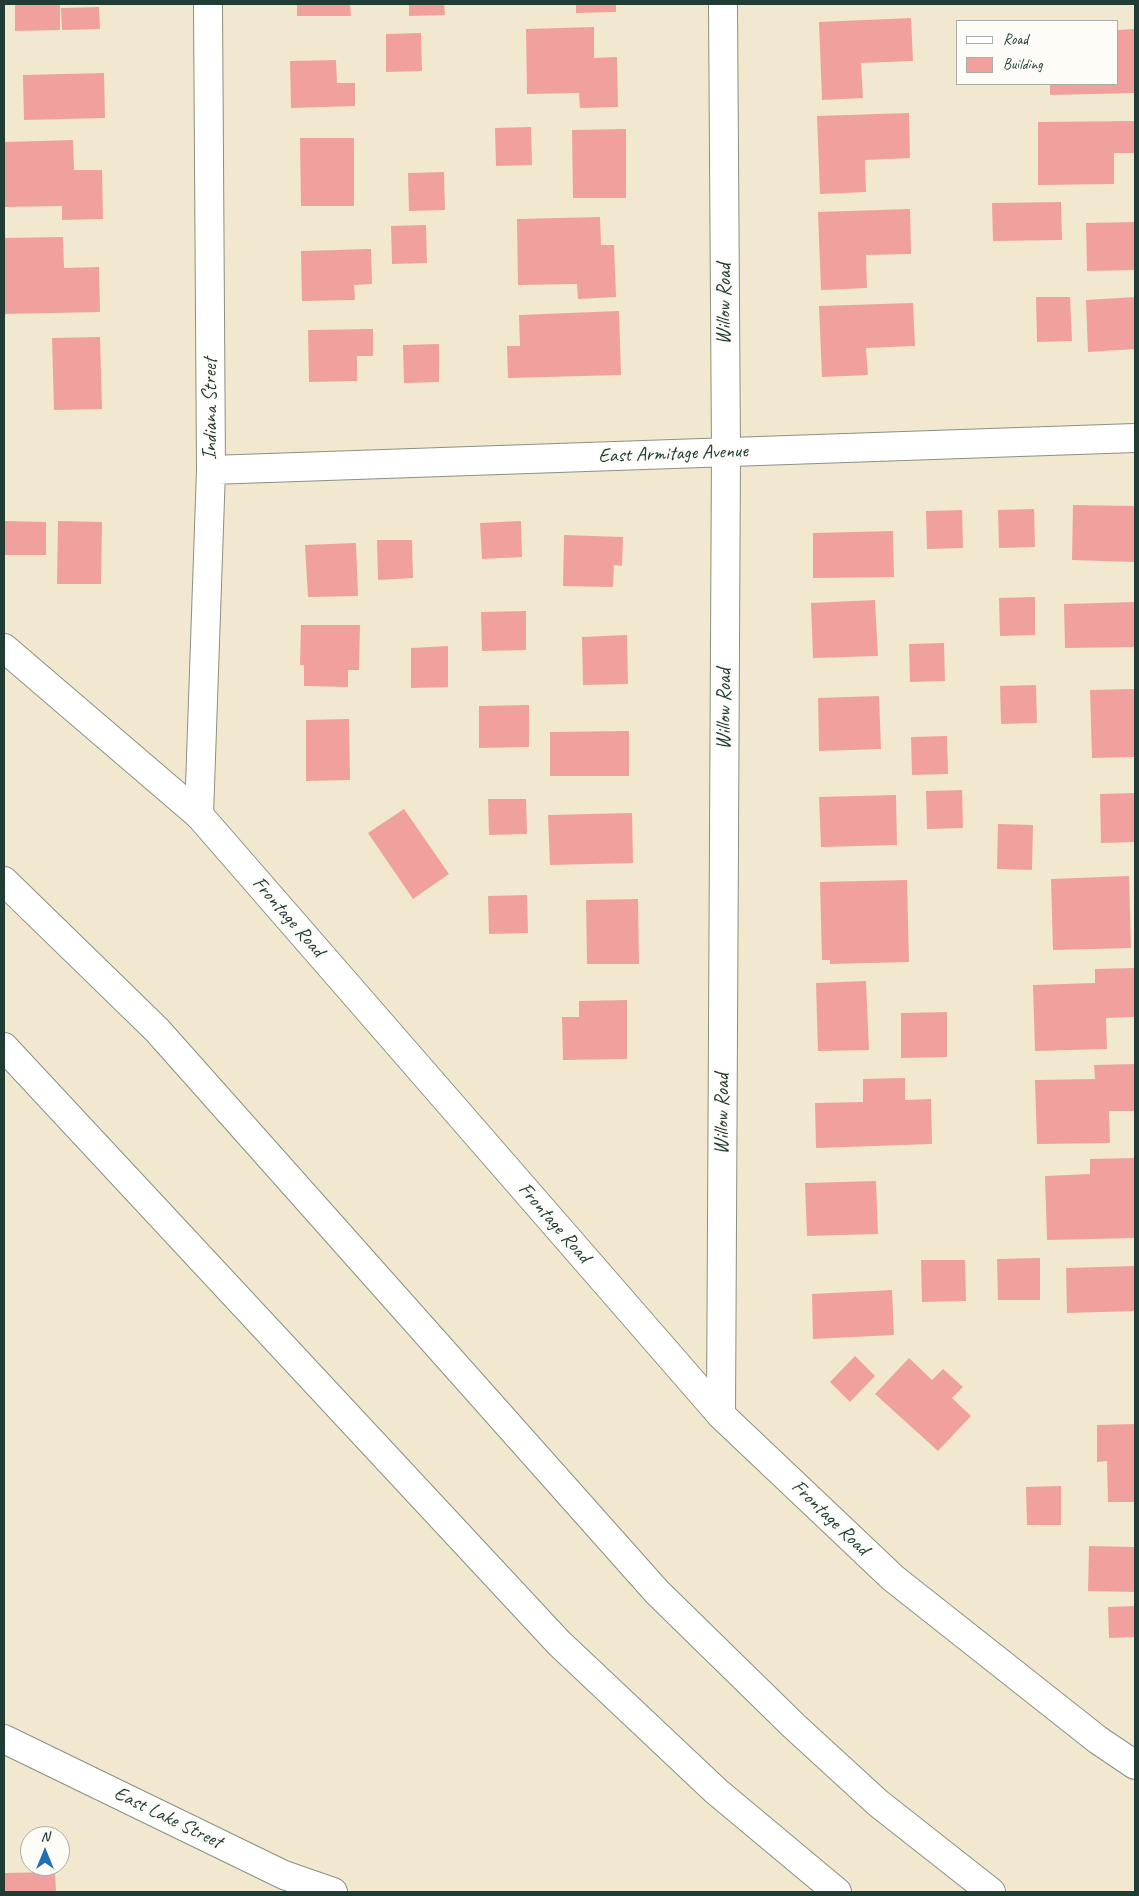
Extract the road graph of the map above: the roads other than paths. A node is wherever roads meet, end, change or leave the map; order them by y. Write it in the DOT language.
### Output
graph roads {
  1 [pos="208,4"];
  2 [pos="724,4"];
  3 [pos="1135,438"];
  4 [pos="726,452"];
  5 [pos="211,470"];
  6 [pos="4,648"];
  7 [pos="199,815"];
  8 [pos="4,881"];
  9 [pos="4,1047"];
  10 [pos="721,1415"];
  11 [pos="4,1739"];
  12 [pos="1135,1764"];
  13 [pos="334,1892"];
  14 [pos="837,1892"];
  15 [pos="991,1892"];
  1 -- 5 [label="main road, Indiana Street"];
  2 -- 4 [label="main road, Willow Road"];
  3 -- 4 [label="main road, East Armitage Avenue"];
  4 -- 5 [label="main road, East Armitage Avenue"];
  4 -- 10 [label="main road, Willow Road"];
  5 -- 7 [label="main road, Indiana Street"];
  6 -- 7 [label="main road, Frontage Road"];
  7 -- 10 [label="main road, Frontage Road"];
  8 -- 15 [label="main road"];
  9 -- 14 [label="main road"];
  10 -- 12 [label="main road, Frontage Road"];
  11 -- 13 [label="main road, East Lake Street"];
}
